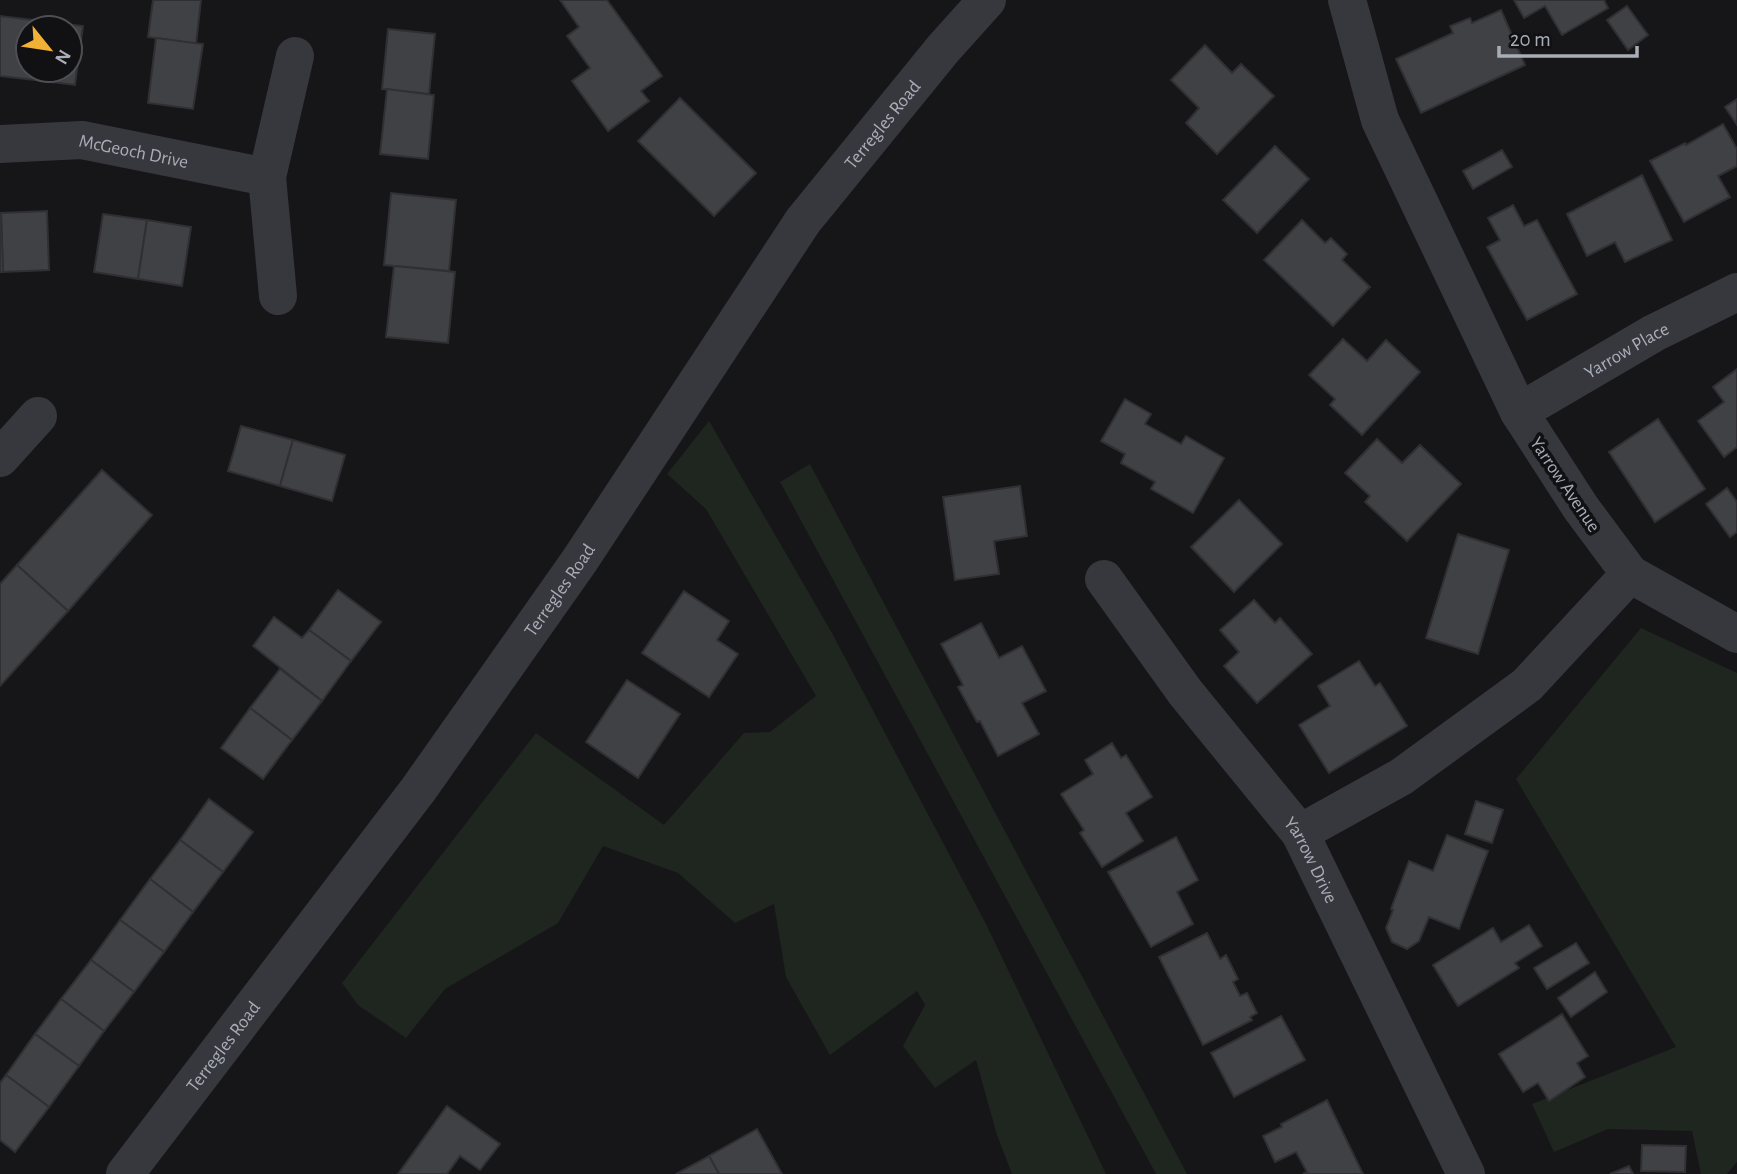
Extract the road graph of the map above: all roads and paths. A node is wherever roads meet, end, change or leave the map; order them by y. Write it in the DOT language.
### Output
graph roads {
  1 [pos="987,0"];
  2 [pos="1347,0"];
  3 [pos="295,56"];
  4 [pos="0,144"];
  5 [pos="267,177"];
  6 [pos="1737,292"];
  7 [pos="278,296"];
  8 [pos="1519,412"];
  9 [pos="38,415"];
  10 [pos="0,458"];
  11 [pos="1630,574"];
  12 [pos="1104,579"];
  13 [pos="1737,634"];
  14 [pos="1300,833"];
  15 [pos="125,1174"];
  16 [pos="1466,1174"];
  1 -- 15 [label="street, Terregles Road"];
  2 -- 8 [label="street, Yarrow Avenue"];
  3 -- 5 [label="street"];
  4 -- 5 [label="street, McGeoch Drive"];
  5 -- 7 [label="street"];
  6 -- 8 [label="street, Yarrow Place"];
  8 -- 11 [label="street, Yarrow Avenue"];
  9 -- 10 [label="street"];
  11 -- 13 [label="street"];
  11 -- 14 [label="street"];
  12 -- 14 [label="street, Yarrow Drive"];
  14 -- 16 [label="street, Yarrow Drive"];
}
